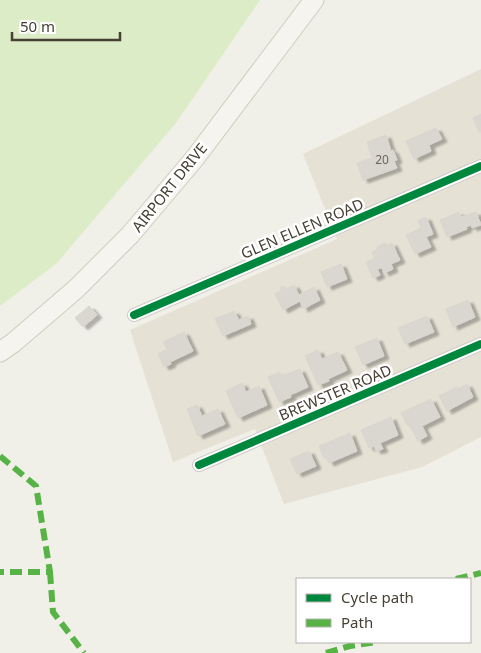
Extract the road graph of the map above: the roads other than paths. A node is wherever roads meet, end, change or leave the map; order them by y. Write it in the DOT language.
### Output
graph roads {
  1 [pos="314,0"];
  2 [pos="481,166"];
  3 [pos="134,315"];
  4 [pos="481,344"];
  5 [pos="0,352"];
  6 [pos="199,464"];
  1 -- 5 [label="main road, AIRPORT DRIVE"];
  2 -- 3 [label="street, GLEN ELLEN ROAD"];
  4 -- 6 [label="street, BREWSTER ROAD"];
}
